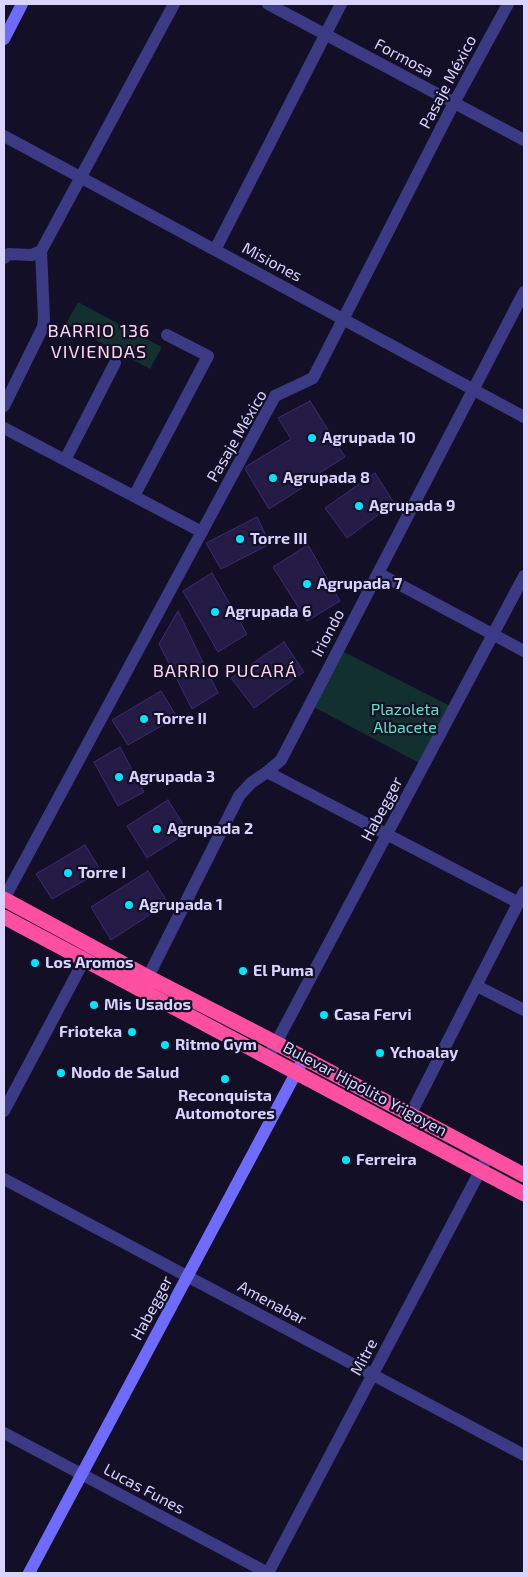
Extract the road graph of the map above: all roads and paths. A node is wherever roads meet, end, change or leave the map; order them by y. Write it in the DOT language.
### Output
graph roads {
  1 [pos="22,4"];
  2 [pos="174,4"];
  3 [pos="268,4"];
  4 [pos="341,4"];
  5 [pos="508,4"];
  6 [pos="325,34"];
  7 [pos="4,38"];
  8 [pos="454,103"];
  9 [pos="4,136"];
  10 [pos="524,140"];
  11 [pos="81,178"];
  12 [pos="41,250"];
  13 [pos="215,250"];
  14 [pos="4,258"];
  15 [pos="524,292"];
  16 [pos="343,320"];
  17 [pos="167,335"];
  18 [pos="116,363"];
  19 [pos="474,390"];
  20 [pos="4,406"];
  21 [pos="524,418"];
  22 [pos="4,428"];
  23 [pos="65,460"];
  24 [pos="134,496"];
  25 [pos="202,532"];
  26 [pos="378,573"];
  27 [pos="524,576"];
  28 [pos="494,634"];
  29 [pos="524,650"];
  30 [pos="268,772"];
  31 [pos="387,834"];
  32 [pos="522,897"];
  33 [pos="4,899"];
  34 [pos="4,917"];
  35 [pos="87,953"];
  36 [pos="148,977"];
  37 [pos="477,986"];
  38 [pos="524,1010"];
  39 [pos="276,1043"];
  40 [pos="268,1058"];
  41 [pos="304,1058"];
  42 [pos="295,1072"];
  43 [pos="4,1111"];
  44 [pos="411,1115"];
  45 [pos="402,1129"];
  46 [pos="488,1156"];
  47 [pos="481,1171"];
  48 [pos="524,1175"];
  49 [pos="4,1179"];
  50 [pos="524,1194"];
  51 [pos="187,1276"];
  52 [pos="372,1375"];
  53 [pos="4,1433"];
  54 [pos="524,1455"];
  55 [pos="82,1475"];
  56 [pos="29,1573"];
  57 [pos="268,1573"];
  1 -- 7 [label="street"];
  2 -- 11 [label="street"];
  3 -- 6 [label="street, Formosa"];
  4 -- 6 [label="street"];
  5 -- 8 [label="street, Pasaje México"];
  6 -- 8 [label="street, Formosa"];
  6 -- 13 [label="street"];
  8 -- 10 [label="street, Formosa"];
  8 -- 16 [label="street, Pasaje México"];
  9 -- 11 [label="street, Misiones"];
  11 -- 12 [label="street"];
  11 -- 13 [label="street, Misiones"];
  12 -- 14 [label="street"];
  12 -- 20 [label="street"];
  13 -- 16 [label="street, Misiones"];
  15 -- 19 [label="street, Iriondo"];
  16 -- 19 [label="street, Misiones"];
  16 -- 25 [label="street, Pasaje México"];
  17 -- 24 [label="street"];
  18 -- 23 [label="street"];
  19 -- 21 [label="street, Misiones"];
  19 -- 26 [label="street, Iriondo"];
  22 -- 23 [label="street"];
  23 -- 24 [label="street"];
  24 -- 25 [label="street"];
  25 -- 33 [label="street, Pasaje México"];
  26 -- 28 [label="street"];
  26 -- 30 [label="street, Iriondo"];
  27 -- 28 [label="street, Habegger"];
  28 -- 29 [label="street"];
  28 -- 31 [label="street, Habegger"];
  30 -- 31 [label="street"];
  30 -- 36 [label="street, Iriondo"];
  31 -- 32 [label="street"];
  31 -- 39 [label="street, Habegger"];
  32 -- 37 [label="street"];
  33 -- 35 [label="highway, Bulevar Hipólito Yrigoyen"];
  34 -- 35 [label="highway, Bulevar Hipólito Yrigoyen"];
  35 -- 36 [label="highway, Bulevar Hipólito Yrigoyen"];
  35 -- 40 [label="highway, Bulevar Hipólito Yrigoyen"];
  35 -- 43 [label="street"];
  36 -- 39 [label="highway, Bulevar Hipólito Yrigoyen"];
  37 -- 38 [label="street"];
  37 -- 44 [label="street"];
  39 -- 40 [label="street, Habegger"];
  39 -- 41 [label="highway, Bulevar Hipólito Yrigoyen"];
  40 -- 42 [label="highway, Bulevar Hipólito Yrigoyen"];
  41 -- 42 [label="street, Habegger"];
  41 -- 44 [label="highway, Bulevar Hipólito Yrigoyen"];
  42 -- 45 [label="highway, Bulevar Hipólito Yrigoyen"];
  42 -- 51 [label="street, Habegger"];
  44 -- 45 [label="street"];
  44 -- 46 [label="highway, Bulevar Hipólito Yrigoyen"];
  45 -- 47 [label="highway, Bulevar Hipólito Yrigoyen"];
  46 -- 47 [label="street, Mitre"];
  46 -- 48 [label="highway, Bulevar Hipólito Yrigoyen"];
  47 -- 50 [label="highway, Bulevar Hipólito Yrigoyen"];
  47 -- 52 [label="street, Mitre"];
  49 -- 51 [label="street, Amenabar"];
  51 -- 52 [label="street, Amenabar"];
  51 -- 55 [label="street, Habegger"];
  52 -- 54 [label="street, Amenabar"];
  52 -- 57 [label="street, Mitre"];
  53 -- 55 [label="street, Lucas Funes"];
  55 -- 56 [label="street, Habegger"];
  55 -- 57 [label="street, Lucas Funes"];
}
